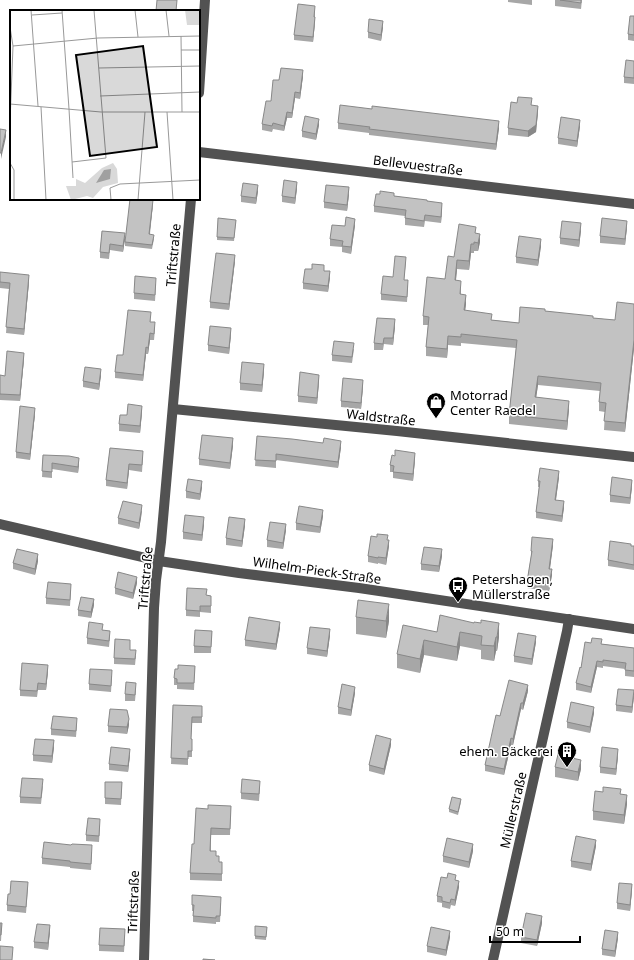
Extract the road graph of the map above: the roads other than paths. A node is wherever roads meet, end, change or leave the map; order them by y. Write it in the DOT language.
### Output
graph roads {
  1 [pos="205,0"];
  2 [pos="200,78"];
  3 [pos="200,152"];
  4 [pos="191,200"];
  5 [pos="634,204"];
  6 [pos="173,409"];
  7 [pos="634,457"];
  8 [pos="0,524"];
  9 [pos="159,561"];
  10 [pos="569,619"];
  11 [pos="634,629"];
  12 [pos="144,960"];
  13 [pos="493,960"];
  1 -- 2 [label="street"];
  3 -- 5 [label="street, Bellevuestraße"];
  4 -- 6 [label="street, Triftstraße"];
  6 -- 7 [label="street, Waldstraße"];
  6 -- 9 [label="street, Triftstraße"];
  8 -- 9 [label="street, Wilhelm-Pieck-Straße"];
  9 -- 10 [label="street, Wilhelm-Pieck-Straße"];
  9 -- 12 [label="street, Triftstraße"];
  10 -- 11 [label="street, Wilhelm-Pieck-Straße"];
  10 -- 13 [label="street, Müllerstraße"];
}
